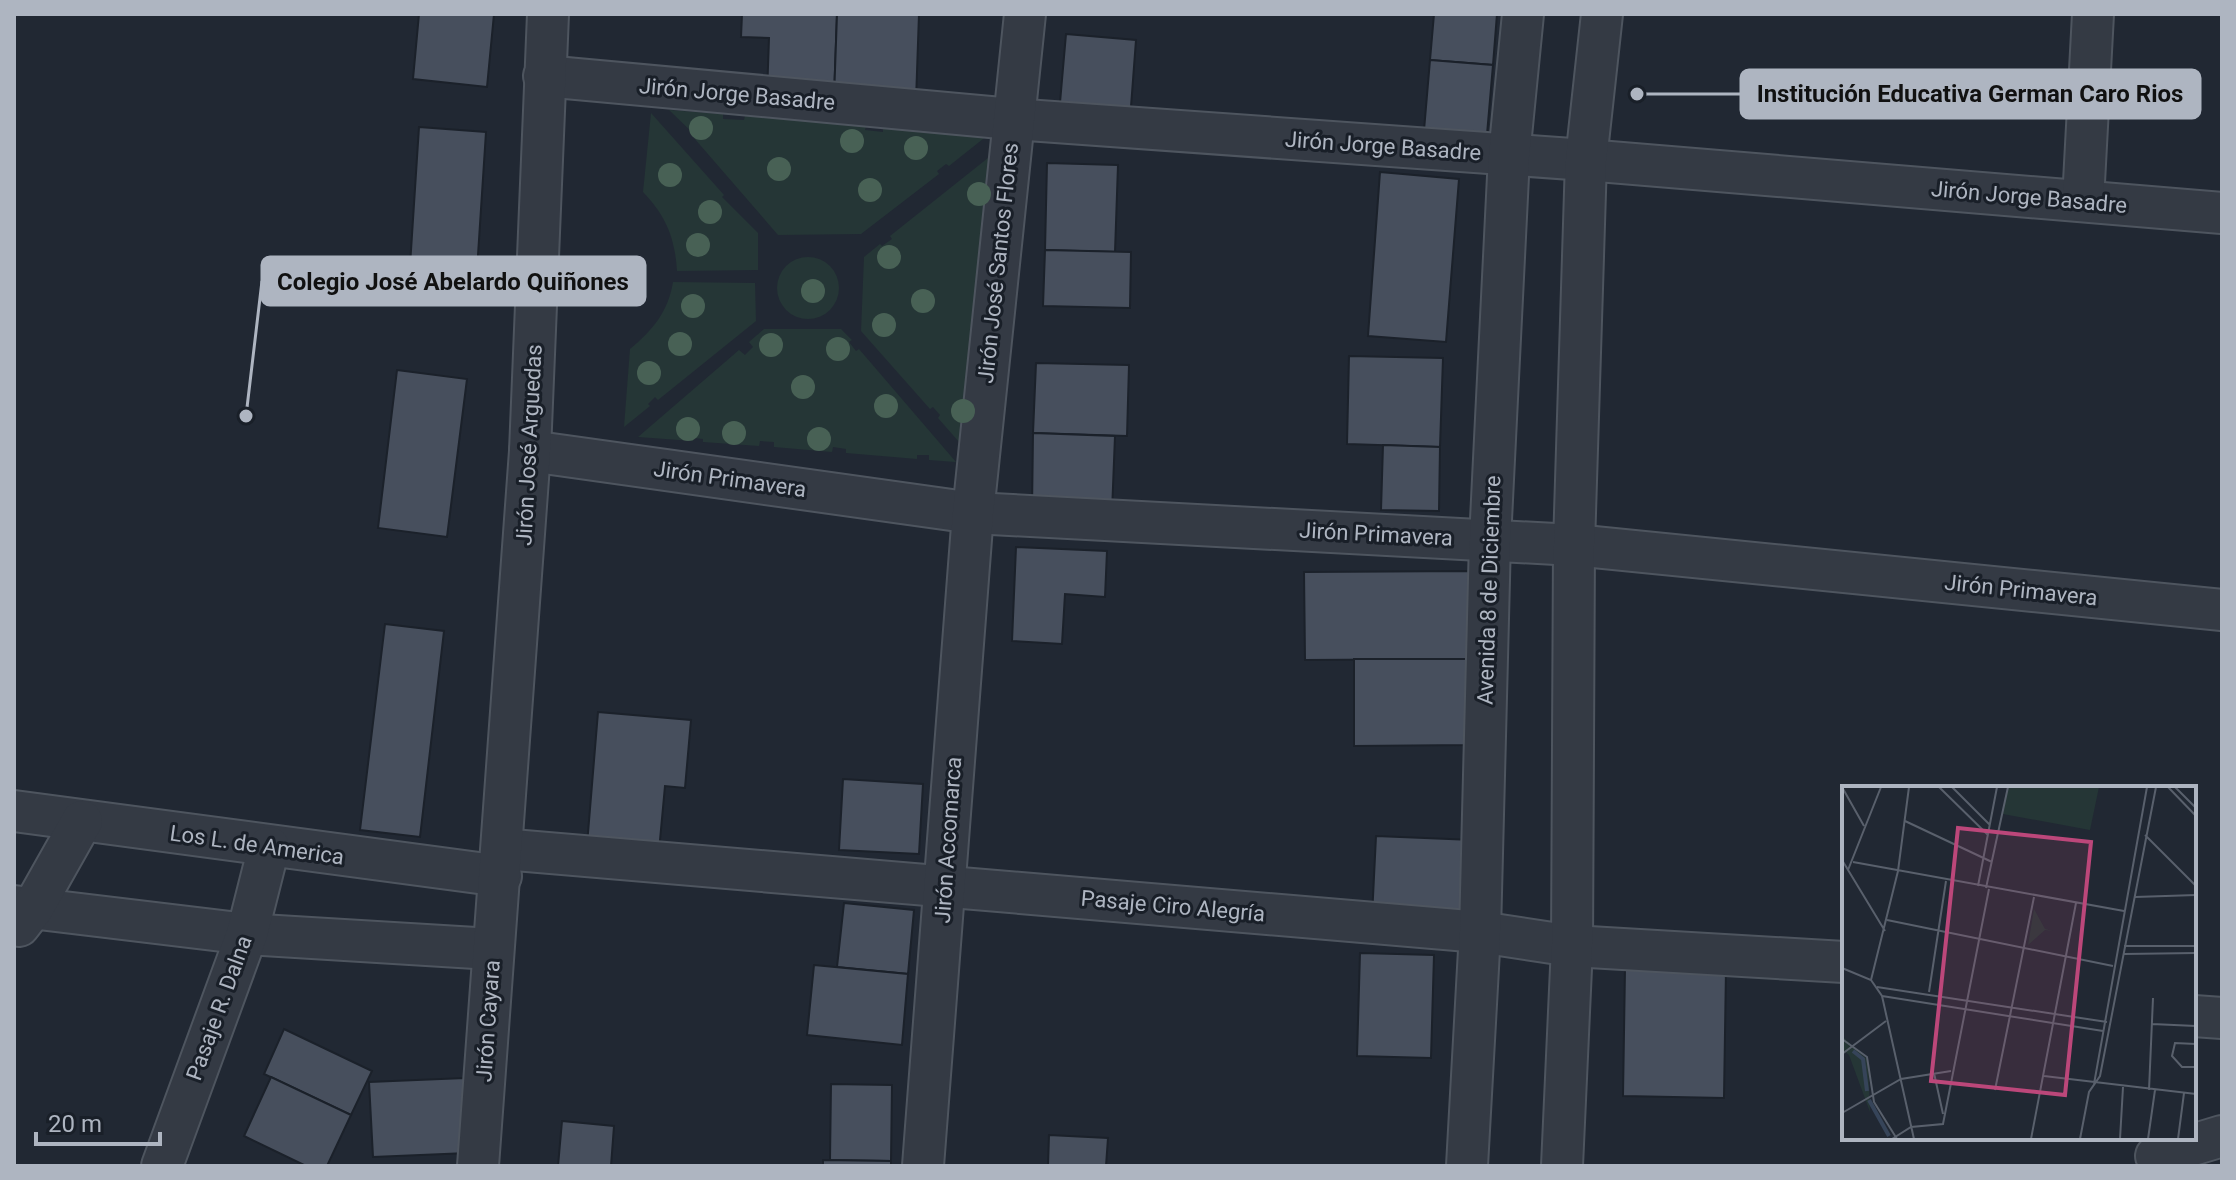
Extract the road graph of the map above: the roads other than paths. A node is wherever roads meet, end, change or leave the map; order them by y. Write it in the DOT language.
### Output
graph roads {
  1 [pos="548,14"];
  2 [pos="1025,14"];
  3 [pos="1523,14"];
  4 [pos="1602,14"];
  5 [pos="2093,14"];
  6 [pos="544,76"];
  7 [pos="1012,119"];
  8 [pos="1509,156"];
  9 [pos="1586,160"];
  10 [pos="2083,201"];
  11 [pos="2222,213"];
  12 [pos="530,451"];
  13 [pos="973,513"];
  14 [pos="1490,540"];
  15 [pos="1574,545"];
  16 [pos="2222,610"];
  17 [pos="14,811"];
  18 [pos="82,821"];
  19 [pos="269,847"];
  20 [pos="502,863"];
  21 [pos="944,886"];
  22 [pos="20,916"];
  23 [pos="1480,932"];
  24 [pos="247,934"];
  25 [pos="1572,946"];
  26 [pos="492,949"];
  27 [pos="1842,962"];
  28 [pos="2196,1016"];
  29 [pos="2222,1018"];
  30 [pos="2222,1136"];
  31 [pos="2156,1153"];
  32 [pos="162,1166"];
  33 [pos="478,1166"];
  34 [pos="923,1166"];
  35 [pos="1467,1166"];
  36 [pos="1562,1166"];
  1 -- 6 [label="street, Jirón José Arguedas"];
  2 -- 7 [label="street, Jirón José Santos Flores"];
  3 -- 8 [label="street, Avenida 8 de Diciembre"];
  4 -- 9 [label="street"];
  5 -- 10 [label="street"];
  6 -- 7 [label="street, Jirón Jorge Basadre"];
  6 -- 12 [label="street, Jirón José Arguedas"];
  7 -- 8 [label="street, Jirón Jorge Basadre"];
  7 -- 13 [label="street, Jirón José Santos Flores"];
  8 -- 9 [label="street, Jirón Jorge Basadre"];
  8 -- 14 [label="street, Avenida 8 de Diciembre"];
  9 -- 10 [label="street, Jirón Jorge Basadre"];
  9 -- 15 [label="street"];
  10 -- 11 [label="street, Jirón Jorge Basadre"];
  12 -- 13 [label="street, Jirón Primavera"];
  12 -- 20 [label="street, Jirón José Arguedas"];
  13 -- 14 [label="street, Jirón Primavera"];
  13 -- 21 [label="street, Jirón Accomarca"];
  14 -- 15 [label="street, Jirón Primavera"];
  14 -- 23 [label="street, Avenida 8 de Diciembre"];
  15 -- 16 [label="street, Jirón Primavera"];
  15 -- 25 [label="street"];
  17 -- 18 [label="street, Los L. de America"];
  18 -- 19 [label="street, Los L. de America"];
  18 -- 22 [label="street"];
  19 -- 20 [label="street, Los L. de America"];
  19 -- 24 [label="street, Pasaje R. Dalna"];
  20 -- 21 [label="street, Pasaje Ciro Alegría"];
  20 -- 26 [label="street, Jirón Cayara"];
  21 -- 23 [label="street, Pasaje Ciro Alegría"];
  21 -- 34 [label="street, Jirón Accomarca"];
  22 -- 24 [label="street"];
  23 -- 25 [label="street, Pasaje Ciro Alegría"];
  23 -- 35 [label="street, Avenida 8 de Diciembre"];
  24 -- 26 [label="street"];
  24 -- 32 [label="street, Pasaje R. Dalna"];
  25 -- 27 [label="street, Pasaje Ciro Alegría"];
  25 -- 36 [label="street"];
  26 -- 33 [label="street, Jirón Cayara"];
  28 -- 29 [label="street"];
  30 -- 31 [label="street"];
}
